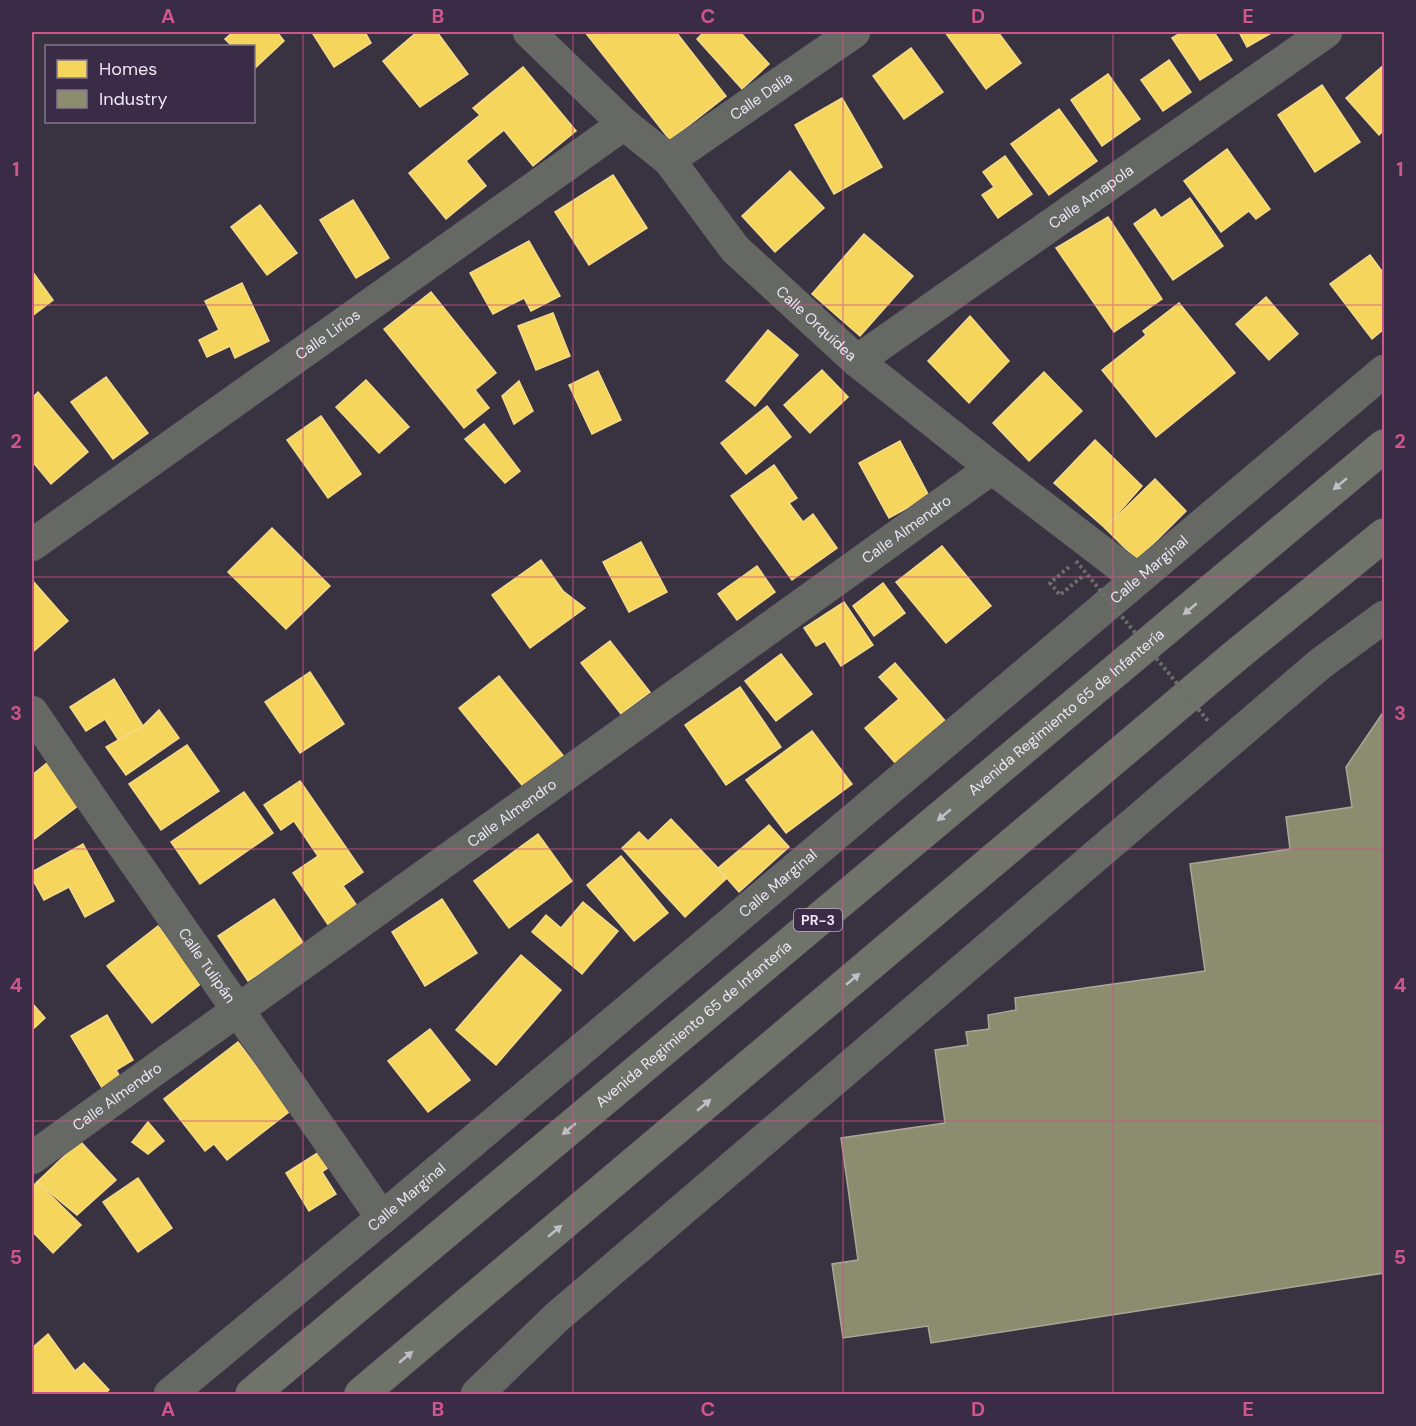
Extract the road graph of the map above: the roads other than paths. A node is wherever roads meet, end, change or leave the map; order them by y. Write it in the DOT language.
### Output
graph roads {
  1 [pos="529,32"];
  2 [pos="854,32"];
  3 [pos="1326,32"];
  4 [pos="624,124"];
  5 [pos="669,160"];
  6 [pos="857,361"];
  7 [pos="1384,371"];
  8 [pos="1384,446"];
  9 [pos="992,468"];
  10 [pos="1384,535"];
  11 [pos="32,545"];
  12 [pos="1137,579"];
  13 [pos="1384,617"];
  14 [pos="32,712"];
  15 [pos="239,1010"];
  16 [pos="32,1158"];
  17 [pos="382,1218"];
  18 [pos="170,1395"];
  19 [pos="252,1395"];
  20 [pos="361,1395"];
  21 [pos="477,1395"];
  1 -- 4 [label="street, Calle Orquídea"];
  2 -- 5 [label="street, Calle Dalia"];
  3 -- 6 [label="street, Calle Amapola"];
  4 -- 5 [label="street, Calle Orquídea"];
  4 -- 11 [label="street, Calle Lirios"];
  5 -- 6 [label="street, Calle Orquídea"];
  6 -- 9 [label="street, Calle Orquídea"];
  7 -- 12 [label="street, Calle Marginal"];
  8 -- 19 [label="main road, Avenida Regimiento 65 de Infantería / PR-3, one-way"];
  9 -- 12 [label="street, Calle Orquídea"];
  9 -- 15 [label="street, Calle Almendro"];
  20 -- 10 [label="main road, one-way"];
  12 -- 17 [label="street, Calle Marginal"];
  13 -- 21 [label="street"];
  14 -- 15 [label="street, Calle Tulipán"];
  15 -- 16 [label="street, Calle Almendro"];
  15 -- 17 [label="street, Calle Tulipán"];
  17 -- 18 [label="street, Calle Marginal"];
}
